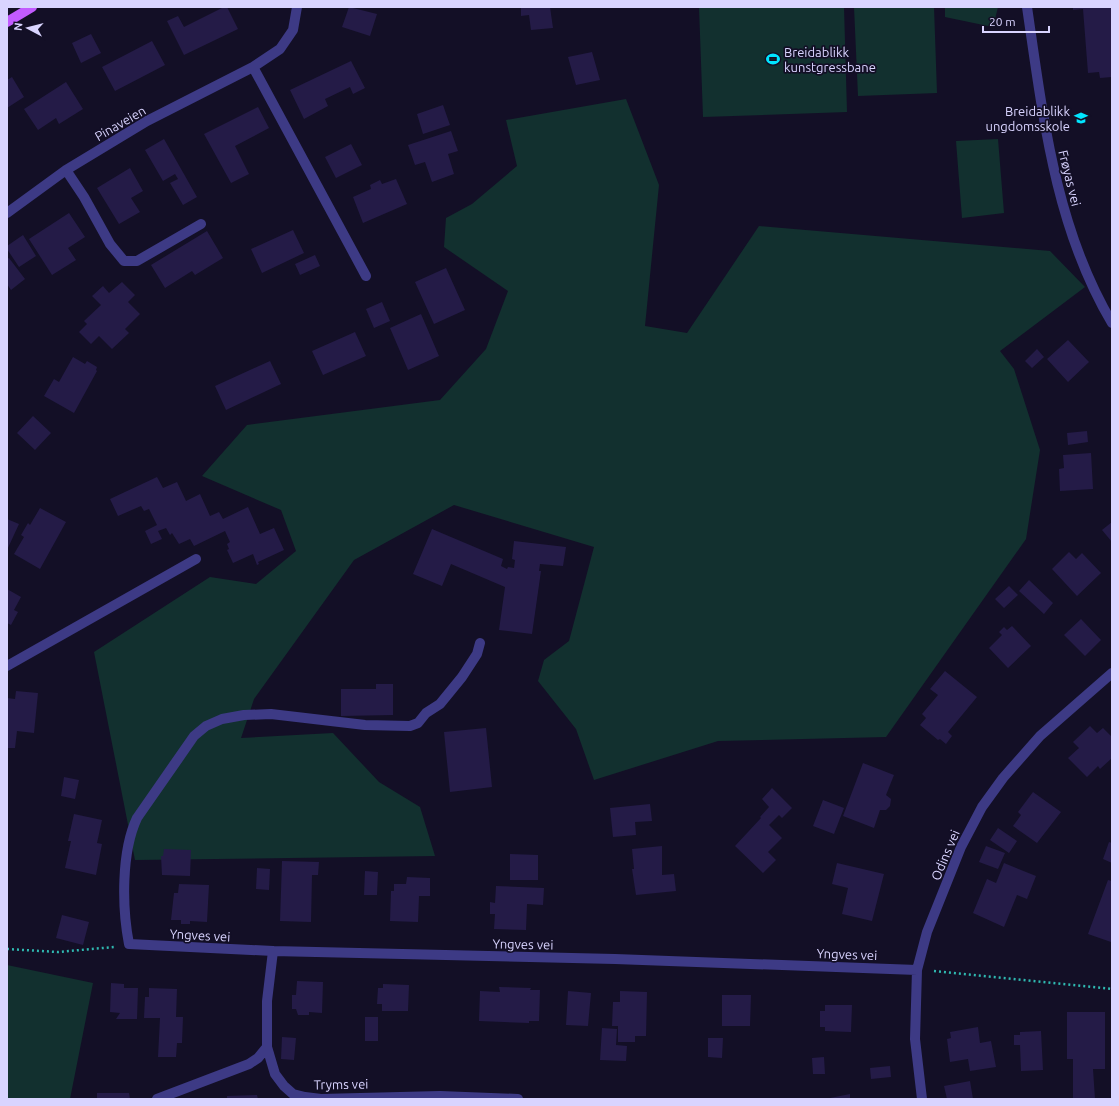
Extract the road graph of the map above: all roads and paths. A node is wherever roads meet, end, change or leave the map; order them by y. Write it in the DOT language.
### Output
graph roads {
  1 [pos="32,7"];
  2 [pos="296,7"];
  3 [pos="1026,7"];
  4 [pos="7,22"];
  5 [pos="253,67"];
  6 [pos="66,170"];
  7 [pos="7,213"];
  8 [pos="201,224"];
  9 [pos="366,276"];
  10 [pos="1112,323"];
  11 [pos="196,559"];
  12 [pos="480,643"];
  13 [pos="7,666"];
  14 [pos="1112,673"];
  15 [pos="129,944"];
  16 [pos="7,949"];
  17 [pos="273,952"];
  18 [pos="917,970"];
  19 [pos="1112,989"];
  20 [pos="266,1047"];
  21 [pos="157,1099"];
  22 [pos="518,1099"];
  23 [pos="922,1099"];
  1 -- 4 [label="main road"];
  2 -- 5 [label="street, Pinaveien"];
  3 -- 10 [label="street, Frøyas vei"];
  5 -- 6 [label="street, Pinaveien"];
  5 -- 9 [label="street"];
  6 -- 7 [label="street, Pinaveien"];
  6 -- 8 [label="street"];
  11 -- 13 [label="street"];
  12 -- 15 [label="street"];
  14 -- 18 [label="street, Odins vei"];
  15 -- 16 [label="path"];
  15 -- 17 [label="street, Yngves vei"];
  17 -- 18 [label="street, Yngves vei"];
  17 -- 20 [label="street, Tryms vei"];
  18 -- 19 [label="path"];
  18 -- 23 [label="street, Odins vei"];
  20 -- 21 [label="street"];
  20 -- 22 [label="street, Tryms vei"];
}
